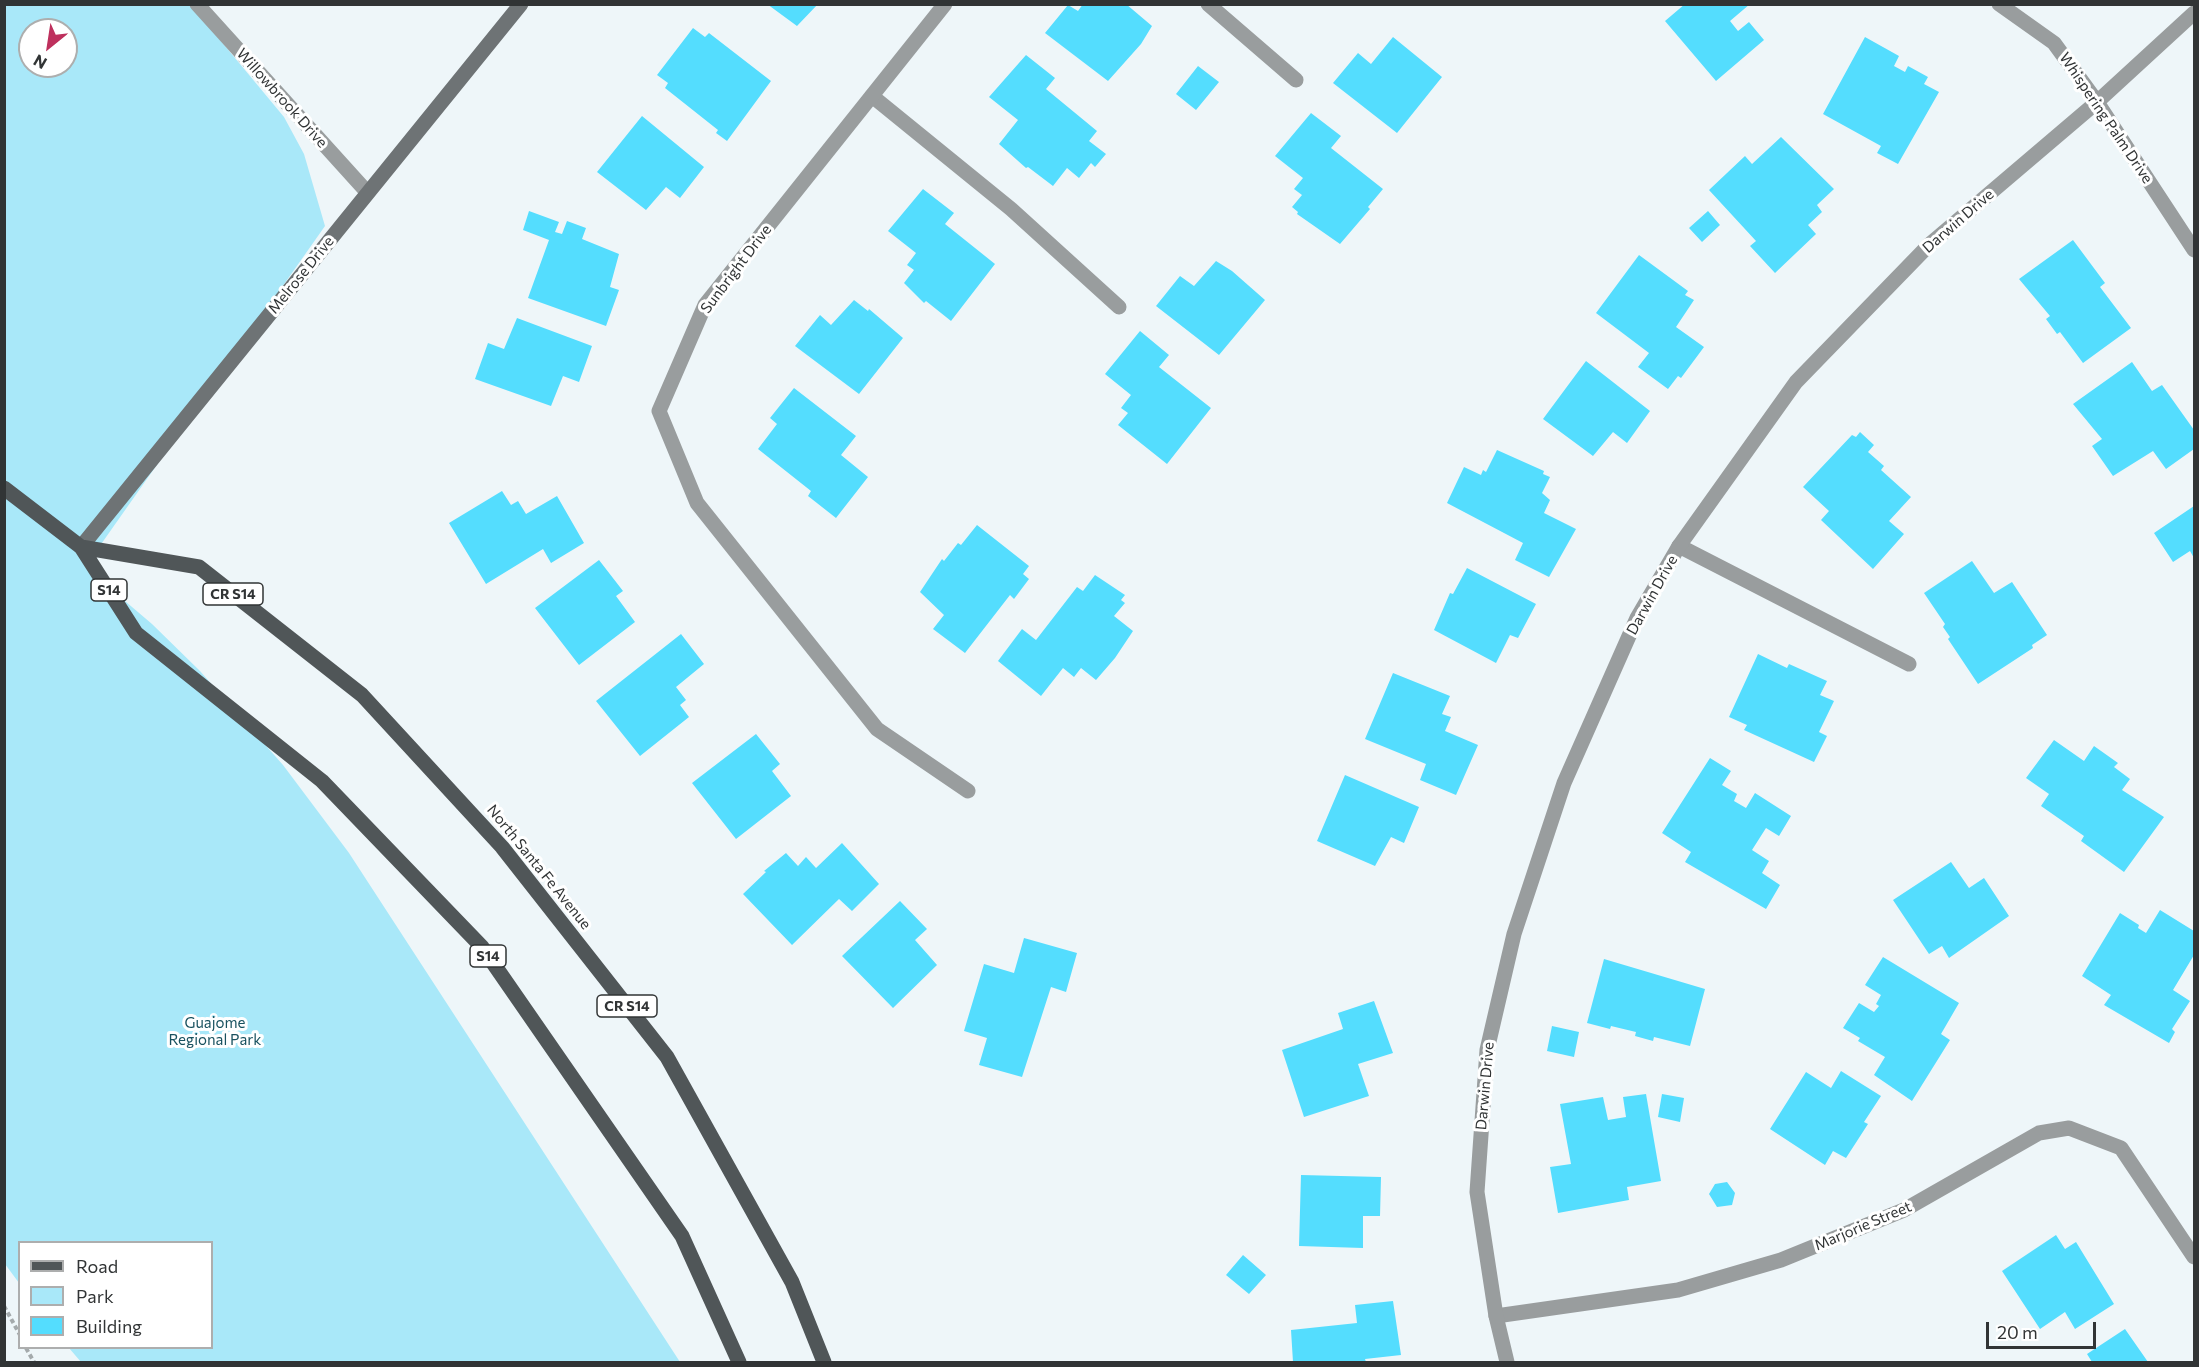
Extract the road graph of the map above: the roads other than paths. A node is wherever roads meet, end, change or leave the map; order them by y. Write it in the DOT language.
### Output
graph roads {
  1 [pos="197,4"];
  2 [pos="521,4"];
  3 [pos="945,4"];
  4 [pos="1208,4"];
  5 [pos="1999,4"];
  6 [pos="2194,13"];
  7 [pos="1296,80"];
  8 [pos="872,96"];
  9 [pos="2097,102"];
  10 [pos="367,192"];
  11 [pos="2194,250"];
  12 [pos="1119,307"];
  13 [pos="4,488"];
  14 [pos="1679,546"];
  15 [pos="81,547"];
  16 [pos="1909,664"];
  17 [pos="968,791"];
  18 [pos="2194,1257"];
  19 [pos="1496,1316"];
  20 [pos="739,1362"];
  21 [pos="824,1362"];
  22 [pos="1507,1362"];
  1 -- 10 [label="street, Willowbrook Drive"];
  2 -- 10 [label="main road, Melrose Drive"];
  3 -- 8 [label="street, Sunbright Drive"];
  4 -- 7 [label="street"];
  5 -- 9 [label="street, Whispering Palm Drive"];
  6 -- 9 [label="street, Darwin Drive"];
  8 -- 12 [label="street"];
  8 -- 17 [label="street, Sunbright Drive"];
  9 -- 11 [label="street, Whispering Palm Drive"];
  9 -- 14 [label="street, Darwin Drive"];
  10 -- 15 [label="main road, Melrose Drive"];
  13 -- 15 [label="main road, North Santa Fe Avenue / CR S14"];
  14 -- 16 [label="street"];
  14 -- 19 [label="street, Darwin Drive"];
  15 -- 20 [label="main road, North Santa Fe Avenue / S14"];
  15 -- 21 [label="main road, North Santa Fe Avenue / CR S14"];
  18 -- 19 [label="street, Marjorie Street"];
  19 -- 22 [label="street, Darwin Drive"];
}
